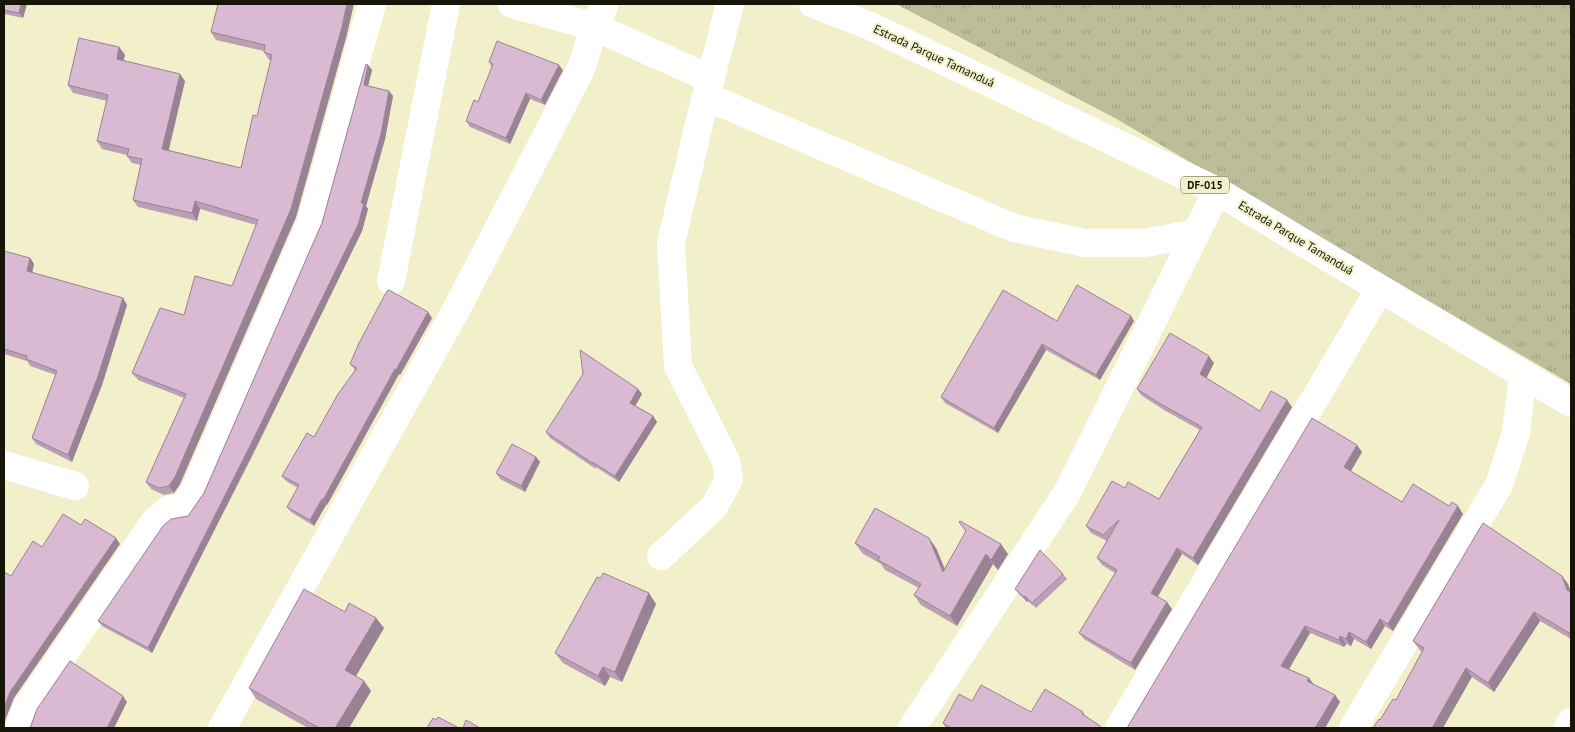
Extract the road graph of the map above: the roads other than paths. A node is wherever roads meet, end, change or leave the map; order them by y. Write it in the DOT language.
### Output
graph roads {
  1 [pos="372,4"];
  2 [pos="446,4"];
  3 [pos="512,4"];
  4 [pos="730,4"];
  5 [pos="816,4"];
  6 [pos="600,16"];
  7 [pos="709,88"];
  8 [pos="1217,191"];
  9 [pos="1196,233"];
  10 [pos="391,281"];
  11 [pos="1380,289"];
  12 [pos="1523,375"];
  13 [pos="1571,403"];
  14 [pos="4,465"];
  15 [pos="75,486"];
  16 [pos="661,556"];
  17 [pos="1571,722"];
  18 [pos="19,728"];
  19 [pos="222,728"];
  20 [pos="912,728"];
  21 [pos="1119,728"];
  22 [pos="1353,728"];
  23 [pos="1568,728"];
  1 -- 18 [label="street"];
  2 -- 10 [label="street"];
  3 -- 6 [label="street"];
  4 -- 7 [label="street"];
  5 -- 8 [label="street, Estrada Parque Tamanduá / DF-015"];
  6 -- 7 [label="street"];
  6 -- 19 [label="street"];
  7 -- 9 [label="street"];
  7 -- 16 [label="street"];
  8 -- 9 [label="street"];
  8 -- 11 [label="street, Estrada Parque Tamanduá / DF-015"];
  9 -- 20 [label="street"];
  11 -- 12 [label="street, Estrada Parque Tamanduá / DF-015"];
  11 -- 21 [label="street"];
  12 -- 13 [label="street, Estrada Parque Tamanduá / DF-015"];
  12 -- 22 [label="street"];
  14 -- 15 [label="street"];
  17 -- 23 [label="street"];
}
